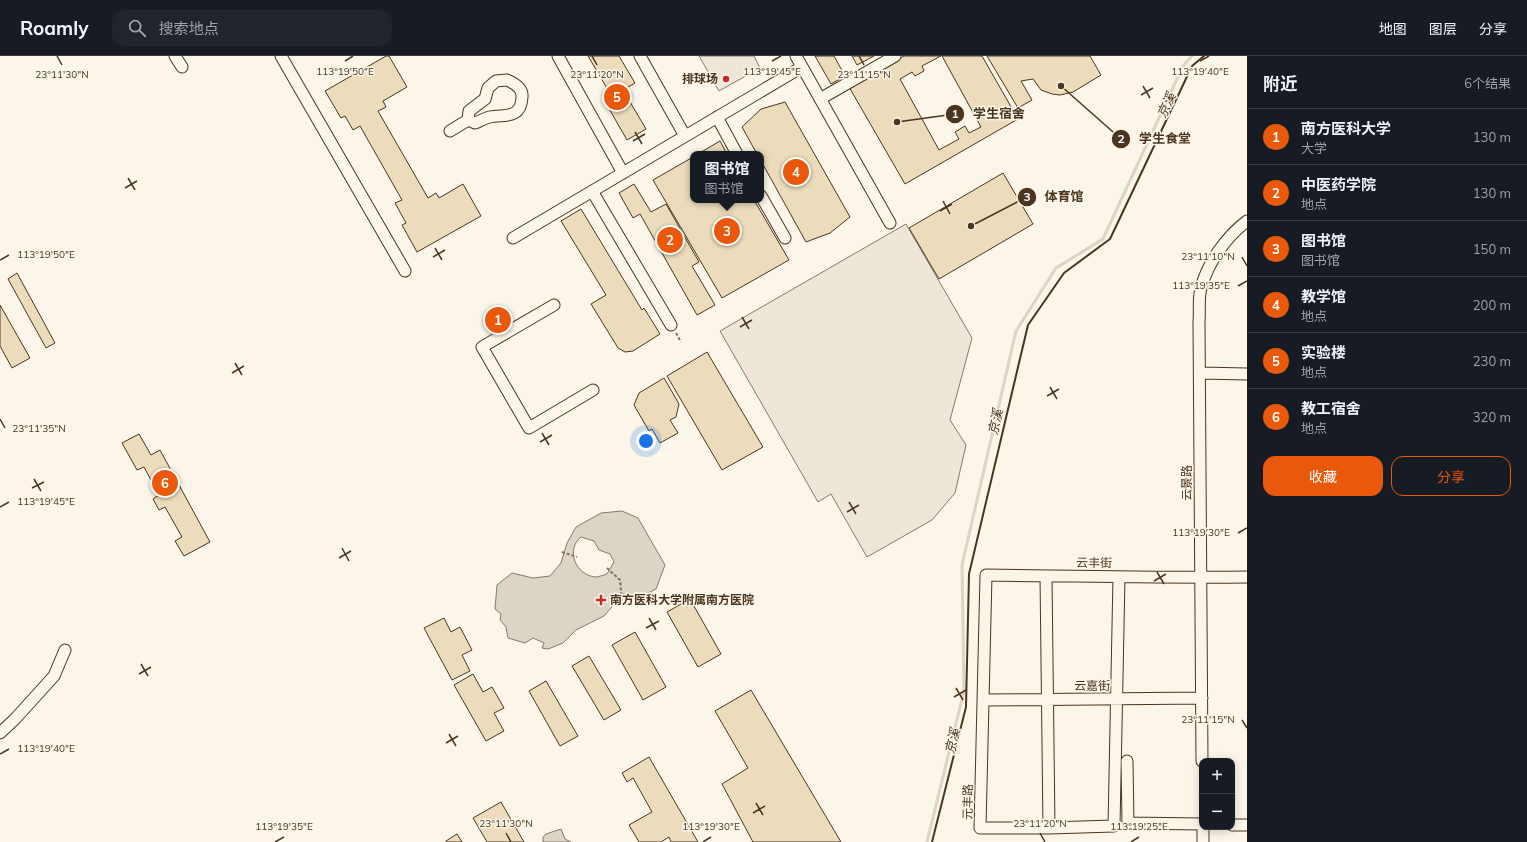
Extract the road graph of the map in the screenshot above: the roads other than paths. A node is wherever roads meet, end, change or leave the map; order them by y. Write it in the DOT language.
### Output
graph roads {
  1 [pos="176,56"];
  2 [pos="281,56"];
  3 [pos="558,56"];
  4 [pos="640,56"];
  5 [pos="796,56"];
  6 [pos="893,56"];
  7 [pos="182,67"];
  8 [pos="802,67"];
  9 [pos="820,99"];
  10 [pos="717,118"];
  11 [pos="468,120"];
  12 [pos="450,132"];
  13 [pos="685,136"];
  14 [pos="735,151"];
  15 [pos="623,173"];
  16 [pos="592,191"];
  17 [pos="764,201"];
  18 [pos="1247,221"];
  19 [pos="890,222"];
  20 [pos="513,238"];
  21 [pos="785,238"];
  22 [pos="406,271"];
  23 [pos="554,305"];
  24 [pos="671,325"];
  25 [pos="1200,373"];
  26 [pos="1247,374"];
  27 [pos="593,390"];
  28 [pos="986,575"];
  29 [pos="1046,576"];
  30 [pos="1119,577"];
  31 [pos="1247,577"];
  32 [pos="1201,578"];
  33 [pos="65,650"];
  34 [pos="1116,698"];
  35 [pos="1202,698"];
  36 [pos="1048,699"];
  37 [pos="983,700"];
  38 [pos="0,733"];
  39 [pos="1202,758"];
  40 [pos="1128,761"];
  41 [pos="1235,825"];
  42 [pos="1199,826"];
  43 [pos="1247,826"];
  44 [pos="1049,828"];
  45 [pos="1202,830"];
  46 [pos="1203,842"];
  1 -- 7 [label="street"];
  2 -- 22 [label="street"];
  3 -- 15 [label="street"];
  4 -- 13 [label="street"];
  5 -- 8 [label="street"];
  6 -- 9 [label="street"];
  8 -- 9 [label="street"];
  8 -- 10 [label="street"];
  9 -- 19 [label="street"];
  10 -- 13 [label="street"];
  10 -- 14 [label="street"];
  11 -- 11 [label="street"];
  11 -- 12 [label="street"];
  13 -- 15 [label="street"];
  15 -- 16 [label="street"];
  16 -- 20 [label="street"];
  16 -- 24 [label="street"];
  17 -- 21 [label="street"];
  18 -- 25 [label="street, 云景路"];
  23 -- 27 [label="street"];
  25 -- 26 [label="street"];
  25 -- 32 [label="street, 云景路"];
  28 -- 29 [label="street, 云丰街"];
  28 -- 37 [label="street, 元丰路"];
  29 -- 30 [label="street, 云丰街"];
  29 -- 36 [label="street"];
  30 -- 32 [label="street, 云丰街"];
  30 -- 34 [label="street"];
  31 -- 32 [label="street, 云丰街"];
  32 -- 35 [label="street, 云景路"];
  33 -- 38 [label="street"];
  34 -- 35 [label="street, 云嘉街"];
  34 -- 36 [label="street, 云嘉街"];
  34 -- 44 [label="street"];
  35 -- 39 [label="street, 云景路"];
  36 -- 37 [label="street, 云嘉街"];
  36 -- 44 [label="street"];
  37 -- 44 [label="street, 元丰路"];
  40 -- 42 [label="street"];
  41 -- 43 [label="street"];
  45 -- 46 [label="street"];
}
